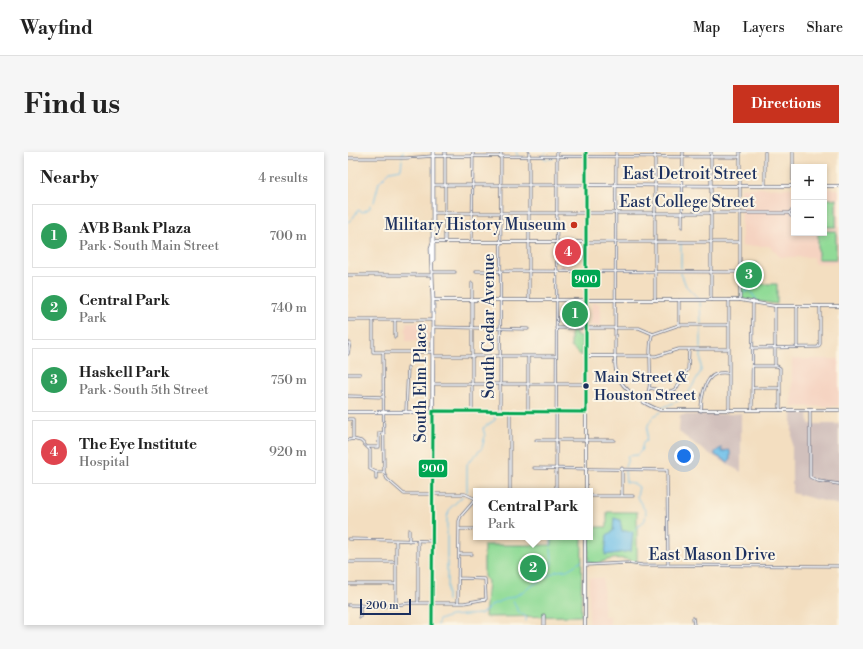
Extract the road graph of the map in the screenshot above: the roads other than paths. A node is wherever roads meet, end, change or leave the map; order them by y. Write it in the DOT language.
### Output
graph roads {
  1 [pos="433,152"];
  2 [pos="445,152"];
  3 [pos="473,152"];
  4 [pos="501,152"];
  5 [pos="557,152"];
  6 [pos="586,152"];
  7 [pos="616,152"];
  8 [pos="655,152"];
  9 [pos="683,152"];
  10 [pos="711,152"];
  11 [pos="740,152"];
  12 [pos="766,152"];
  13 [pos="793,152"];
  14 [pos="529,155"];
  15 [pos="433,156"];
  16 [pos="445,156"];
  17 [pos="473,157"];
  18 [pos="501,157"];
  19 [pos="557,157"];
  20 [pos="586,157"];
  21 [pos="616,157"];
  22 [pos="655,157"];
  23 [pos="683,157"];
  24 [pos="711,157"];
  25 [pos="740,157"];
  26 [pos="348,158"];
  27 [pos="793,164"];
  28 [pos="433,185"];
  29 [pos="445,185"];
  30 [pos="473,185"];
  31 [pos="501,185"];
  32 [pos="529,185"];
  33 [pos="557,185"];
  34 [pos="586,185"];
  35 [pos="616,185"];
  36 [pos="655,185"];
  37 [pos="683,186"];
  38 [pos="711,186"];
  39 [pos="740,186"];
  40 [pos="766,186"];
  41 [pos="791,186"];
  42 [pos="827,186"];
  43 [pos="839,186"];
  44 [pos="433,213"];
  45 [pos="445,213"];
  46 [pos="472,213"];
  47 [pos="501,213"];
  48 [pos="528,213"];
  49 [pos="557,213"];
  50 [pos="586,213"];
  51 [pos="616,213"];
  52 [pos="655,213"];
  53 [pos="682,213"];
  54 [pos="711,213"];
  55 [pos="739,213"];
  56 [pos="789,213"];
  57 [pos="791,216"];
  58 [pos="682,227"];
  59 [pos="433,242"];
  60 [pos="445,242"];
  61 [pos="472,242"];
  62 [pos="501,242"];
  63 [pos="529,242"];
  64 [pos="557,242"];
  65 [pos="586,242"];
  66 [pos="616,242"];
  67 [pos="655,242"];
  68 [pos="711,242"];
  69 [pos="740,242"];
  70 [pos="476,271"];
  71 [pos="500,271"];
  72 [pos="528,271"];
  73 [pos="556,271"];
  74 [pos="586,271"];
  75 [pos="616,271"];
  76 [pos="655,271"];
  77 [pos="455,272"];
  78 [pos="711,272"];
  79 [pos="740,272"];
  80 [pos="433,273"];
  81 [pos="348,275"];
  82 [pos="472,283"];
  83 [pos="433,300"];
  84 [pos="472,300"];
  85 [pos="500,300"];
  86 [pos="529,300"];
  87 [pos="556,300"];
  88 [pos="586,300"];
  89 [pos="616,300"];
  90 [pos="655,300"];
  91 [pos="679,300"];
  92 [pos="711,300"];
  93 [pos="729,300"];
  94 [pos="740,300"];
  95 [pos="753,301"];
  96 [pos="775,306"];
  97 [pos="797,306"];
  98 [pos="820,306"];
  99 [pos="839,306"];
  100 [pos="348,320"];
  101 [pos="373,320"];
  102 [pos="395,320"];
  103 [pos="433,320"];
  104 [pos="679,325"];
  105 [pos="729,325"];
  106 [pos="433,327"];
  107 [pos="472,328"];
  108 [pos="500,328"];
  109 [pos="556,328"];
  110 [pos="586,328"];
  111 [pos="615,328"];
  112 [pos="528,329"];
  113 [pos="653,334"];
  114 [pos="395,337"];
  115 [pos="349,343"];
  116 [pos="775,347"];
  117 [pos="798,347"];
  118 [pos="752,348"];
  119 [pos="689,349"];
  120 [pos="729,349"];
  121 [pos="384,352"];
  122 [pos="348,354"];
  123 [pos="433,354"];
  124 [pos="472,356"];
  125 [pos="500,356"];
  126 [pos="528,356"];
  127 [pos="556,356"];
  128 [pos="586,356"];
  129 [pos="608,356"];
  130 [pos="615,356"];
  131 [pos="650,356"];
  132 [pos="615,363"];
  133 [pos="752,366"];
  134 [pos="775,366"];
  135 [pos="408,367"];
  136 [pos="729,373"];
  137 [pos="348,374"];
  138 [pos="360,374"];
  139 [pos="677,377"];
  140 [pos="682,380"];
  141 [pos="433,384"];
  142 [pos="472,384"];
  143 [pos="500,384"];
  144 [pos="528,384"];
  145 [pos="556,384"];
  146 [pos="586,384"];
  147 [pos="650,388"];
  148 [pos="752,388"];
  149 [pos="780,388"];
  150 [pos="348,396"];
  151 [pos="384,396"];
  152 [pos="644,402"];
  153 [pos="729,410"];
  154 [pos="752,410"];
  155 [pos="780,410"];
  156 [pos="810,410"];
  157 [pos="839,410"];
  158 [pos="406,411"];
  159 [pos="433,411"];
  160 [pos="472,411"];
  161 [pos="500,411"];
  162 [pos="510,411"];
  163 [pos="528,411"];
  164 [pos="556,411"];
  165 [pos="701,411"];
  166 [pos="348,412"];
  167 [pos="384,412"];
  168 [pos="586,412"];
  169 [pos="348,419"];
  170 [pos="384,433"];
  171 [pos="353,439"];
  172 [pos="348,440"];
  173 [pos="536,440"];
  174 [pos="556,440"];
  175 [pos="586,440"];
  176 [pos="614,440"];
  177 [pos="367,447"];
  178 [pos="534,468"];
  179 [pos="556,468"];
  180 [pos="586,468"];
  181 [pos="622,468"];
  182 [pos="376,472"];
  183 [pos="384,472"];
  184 [pos="376,479"];
  185 [pos="839,484"];
  186 [pos="510,488"];
  187 [pos="556,488"];
  188 [pos="586,488"];
  189 [pos="433,494"];
  190 [pos="593,496"];
  191 [pos="622,496"];
  192 [pos="633,496"];
  193 [pos="473,497"];
  194 [pos="473,502"];
  195 [pos="459,529"];
  196 [pos="473,529"];
  197 [pos="409,530"];
  198 [pos="348,539"];
  199 [pos="396,540"];
  200 [pos="585,540"];
  201 [pos="409,541"];
  202 [pos="418,541"];
  203 [pos="432,541"];
  204 [pos="459,554"];
  205 [pos="472,554"];
  206 [pos="348,562"];
  207 [pos="395,562"];
  208 [pos="585,565"];
  209 [pos="668,566"];
  210 [pos="839,566"];
  211 [pos="458,578"];
  212 [pos="348,584"];
  213 [pos="395,584"];
  214 [pos="418,603"];
  215 [pos="432,603"];
  216 [pos="458,603"];
  217 [pos="348,605"];
  218 [pos="360,605"];
  219 [pos="396,605"];
  220 [pos="544,615"];
  221 [pos="360,617"];
  222 [pos="694,618"];
  223 [pos="432,625"];
  224 [pos="544,625"];
  225 [pos="585,625"];
  226 [pos="694,625"];
  1 -- 15 [label="main road, South Elm Place"];
  2 -- 16 [label="street"];
  3 -- 17 [label="street"];
  4 -- 18 [label="street, South Cedar Avenue"];
  5 -- 19 [label="street"];
  6 -- 20 [label="main road"];
  7 -- 21 [label="street"];
  8 -- 22 [label="street"];
  9 -- 23 [label="street"];
  10 -- 24 [label="street"];
  11 -- 25 [label="street"];
  12 -- 40 [label="street"];
  13 -- 27 [label="street"];
  14 -- 18 [label="street"];
  14 -- 19 [label="street"];
  14 -- 32 [label="street"];
  15 -- 16 [label="street"];
  15 -- 26 [label="street"];
  15 -- 28 [label="main road, South Elm Place"];
  16 -- 17 [label="street"];
  16 -- 29 [label="street"];
  17 -- 18 [label="street"];
  17 -- 30 [label="street"];
  18 -- 31 [label="street, South Cedar Avenue"];
  19 -- 20 [label="street"];
  19 -- 33 [label="street"];
  20 -- 21 [label="street"];
  20 -- 34 [label="main road"];
  21 -- 22 [label="street"];
  21 -- 35 [label="street"];
  22 -- 23 [label="street"];
  22 -- 36 [label="street"];
  23 -- 24 [label="street"];
  23 -- 37 [label="street"];
  24 -- 25 [label="street"];
  24 -- 38 [label="street"];
  25 -- 39 [label="street"];
  28 -- 29 [label="street"];
  28 -- 44 [label="main road, South Elm Place"];
  29 -- 30 [label="street"];
  29 -- 45 [label="street"];
  30 -- 31 [label="street"];
  30 -- 46 [label="street"];
  31 -- 32 [label="street"];
  31 -- 47 [label="street, South Cedar Avenue"];
  32 -- 33 [label="street"];
  32 -- 48 [label="street"];
  33 -- 34 [label="street"];
  33 -- 49 [label="street"];
  34 -- 35 [label="street, East Detroit Street"];
  34 -- 50 [label="main road"];
  35 -- 36 [label="street, East Detroit Street"];
  35 -- 51 [label="street"];
  36 -- 37 [label="street, East Detroit Street"];
  36 -- 52 [label="street"];
  37 -- 38 [label="street, East Detroit Street"];
  37 -- 53 [label="street"];
  38 -- 39 [label="street, East Detroit Street"];
  38 -- 54 [label="street"];
  39 -- 40 [label="street, East Detroit Street"];
  39 -- 55 [label="street"];
  40 -- 41 [label="street, East Detroit Street"];
  42 -- 43 [label="street"];
  44 -- 45 [label="street, East College Street"];
  44 -- 59 [label="main road, South Elm Place"];
  45 -- 46 [label="street, East College Street"];
  45 -- 60 [label="street"];
  46 -- 47 [label="street, East College Street"];
  46 -- 61 [label="street"];
  47 -- 48 [label="street, East College Street"];
  47 -- 62 [label="street, South Cedar Avenue"];
  48 -- 49 [label="street, East College Street"];
  48 -- 63 [label="street"];
  49 -- 50 [label="street, East College Street"];
  49 -- 64 [label="street"];
  50 -- 51 [label="street, East College Street"];
  50 -- 65 [label="main road"];
  51 -- 52 [label="street, East College Street"];
  51 -- 66 [label="street"];
  52 -- 53 [label="street, East College Street"];
  52 -- 67 [label="street"];
  53 -- 54 [label="street, East College Street"];
  53 -- 58 [label="street"];
  54 -- 55 [label="street, East College Street"];
  54 -- 68 [label="street"];
  55 -- 56 [label="street, East College Street"];
  55 -- 69 [label="street"];
  56 -- 57 [label="street"];
  59 -- 60 [label="street"];
  59 -- 80 [label="main road, South Elm Place"];
  60 -- 61 [label="street"];
  61 -- 62 [label="street"];
  62 -- 63 [label="street"];
  62 -- 71 [label="street, South Cedar Avenue"];
  63 -- 64 [label="street"];
  63 -- 72 [label="street"];
  64 -- 65 [label="street"];
  64 -- 73 [label="street"];
  65 -- 66 [label="street"];
  65 -- 74 [label="main road"];
  66 -- 67 [label="street"];
  66 -- 75 [label="street"];
  67 -- 68 [label="street"];
  67 -- 76 [label="street"];
  68 -- 69 [label="street"];
  68 -- 78 [label="street"];
  69 -- 79 [label="street"];
  70 -- 71 [label="street"];
  71 -- 72 [label="street"];
  71 -- 85 [label="street, South Cedar Avenue"];
  72 -- 73 [label="street"];
  72 -- 86 [label="street"];
  73 -- 74 [label="street"];
  73 -- 87 [label="street"];
  74 -- 75 [label="street"];
  74 -- 88 [label="main road"];
  75 -- 76 [label="street"];
  75 -- 89 [label="street"];
  76 -- 78 [label="street"];
  76 -- 90 [label="street"];
  77 -- 80 [label="street"];
  78 -- 79 [label="street"];
  78 -- 92 [label="street"];
  79 -- 94 [label="street"];
  80 -- 81 [label="street"];
  80 -- 83 [label="main road, South Elm Place"];
  82 -- 84 [label="street"];
  83 -- 84 [label="street"];
  83 -- 103 [label="main road, South Elm Place"];
  84 -- 85 [label="street"];
  84 -- 107 [label="street"];
  85 -- 86 [label="street"];
  85 -- 108 [label="street, South Cedar Avenue"];
  86 -- 87 [label="street"];
  87 -- 88 [label="street"];
  87 -- 109 [label="street"];
  88 -- 89 [label="street"];
  88 -- 110 [label="main road"];
  89 -- 90 [label="street"];
  89 -- 111 [label="street"];
  90 -- 91 [label="street"];
  91 -- 92 [label="street"];
  91 -- 104 [label="street"];
  92 -- 93 [label="street"];
  93 -- 94 [label="street"];
  93 -- 105 [label="street"];
  94 -- 95 [label="street"];
  95 -- 96 [label="street"];
  95 -- 118 [label="street"];
  96 -- 97 [label="street"];
  96 -- 116 [label="street"];
  97 -- 98 [label="street"];
  97 -- 117 [label="street"];
  98 -- 99 [label="street"];
  98 -- 117 [label="street"];
  100 -- 101 [label="street"];
  101 -- 102 [label="street"];
  101 -- 121 [label="street"];
  102 -- 103 [label="street"];
  102 -- 114 [label="street"];
  103 -- 106 [label="main road, South Elm Place"];
  104 -- 105 [label="street"];
  104 -- 113 [label="street"];
  105 -- 120 [label="street"];
  106 -- 107 [label="street"];
  106 -- 123 [label="main road, South Elm Place"];
  107 -- 108 [label="street"];
  107 -- 124 [label="street"];
  108 -- 112 [label="street"];
  108 -- 125 [label="street, South Cedar Avenue"];
  109 -- 110 [label="street"];
  109 -- 127 [label="street"];
  110 -- 111 [label="street"];
  110 -- 128 [label="main road"];
  111 -- 113 [label="street"];
  111 -- 130 [label="street"];
  113 -- 131 [label="street"];
  115 -- 122 [label="street"];
  116 -- 117 [label="street"];
  116 -- 118 [label="street"];
  116 -- 134 [label="street"];
  118 -- 133 [label="street"];
  119 -- 120 [label="street"];
  119 -- 131 [label="street"];
  119 -- 140 [label="street"];
  120 -- 136 [label="street"];
  121 -- 123 [label="street"];
  121 -- 151 [label="street"];
  123 -- 124 [label="street"];
  123 -- 141 [label="main road, South Elm Place"];
  124 -- 125 [label="street"];
  124 -- 142 [label="street"];
  125 -- 126 [label="street"];
  125 -- 143 [label="street, South Cedar Avenue"];
  126 -- 127 [label="street"];
  126 -- 144 [label="street"];
  127 -- 145 [label="street"];
  128 -- 129 [label="street"];
  128 -- 146 [label="main road"];
  129 -- 130 [label="street"];
  129 -- 132 [label="street"];
  130 -- 131 [label="street"];
  130 -- 132 [label="street"];
  131 -- 147 [label="street"];
  132 -- 152 [label="street"];
  133 -- 134 [label="street"];
  133 -- 148 [label="street"];
  134 -- 149 [label="street"];
  135 -- 158 [label="street"];
  136 -- 153 [label="street"];
  136 -- 165 [label="street"];
  137 -- 138 [label="street"];
  139 -- 140 [label="street"];
  140 -- 147 [label="street"];
  141 -- 142 [label="street"];
  141 -- 159 [label="main road, South Elm Place"];
  142 -- 143 [label="street"];
  142 -- 160 [label="street"];
  143 -- 144 [label="street"];
  143 -- 161 [label="street, South Cedar Avenue"];
  144 -- 145 [label="street"];
  144 -- 163 [label="street"];
  145 -- 146 [label="street"];
  145 -- 164 [label="street"];
  146 -- 168 [label="main road"];
  147 -- 152 [label="street"];
  148 -- 149 [label="street"];
  148 -- 154 [label="street"];
  149 -- 155 [label="street"];
  150 -- 151 [label="street"];
  151 -- 167 [label="street"];
  152 -- 165 [label="street"];
  153 -- 154 [label="street"];
  153 -- 165 [label="street"];
  154 -- 155 [label="street"];
  155 -- 156 [label="street"];
  156 -- 157 [label="street"];
  156 -- 185 [label="street"];
  158 -- 159 [label="main road"];
  158 -- 167 [label="main road"];
  159 -- 160 [label="main road"];
  159 -- 189 [label="main road, South Elm Place"];
  160 -- 161 [label="main road"];
  161 -- 162 [label="main road"];
  162 -- 163 [label="main road"];
  162 -- 186 [label="street"];
  163 -- 164 [label="main road"];
  164 -- 168 [label="main road"];
  164 -- 174 [label="street"];
  166 -- 167 [label="main road"];
  167 -- 170 [label="street"];
  168 -- 175 [label="street"];
  169 -- 171 [label="street"];
  170 -- 177 [label="street"];
  170 -- 183 [label="street"];
  171 -- 172 [label="street"];
  171 -- 177 [label="street"];
  173 -- 174 [label="street"];
  174 -- 175 [label="street"];
  174 -- 179 [label="street"];
  175 -- 176 [label="street"];
  175 -- 180 [label="street"];
  177 -- 182 [label="street"];
  178 -- 179 [label="street"];
  179 -- 180 [label="street"];
  179 -- 187 [label="street"];
  180 -- 181 [label="street"];
  180 -- 188 [label="street"];
  181 -- 191 [label="street"];
  181 -- 209 [label="street"];
  182 -- 183 [label="street"];
  182 -- 184 [label="street"];
  183 -- 189 [label="street"];
  189 -- 193 [label="street"];
  189 -- 203 [label="main road, South Elm Place"];
  190 -- 191 [label="street"];
  191 -- 192 [label="street"];
  194 -- 195 [label="street"];
  195 -- 196 [label="street"];
  195 -- 204 [label="street"];
  197 -- 201 [label="street"];
  198 -- 199 [label="street"];
  199 -- 201 [label="street"];
  199 -- 207 [label="street"];
  200 -- 208 [label="street"];
  201 -- 202 [label="street"];
  202 -- 203 [label="street"];
  202 -- 214 [label="street"];
  203 -- 215 [label="main road, South Elm Place"];
  204 -- 205 [label="street"];
  204 -- 211 [label="street"];
  206 -- 207 [label="street"];
  207 -- 213 [label="street"];
  208 -- 209 [label="street, East Mason Drive"];
  208 -- 225 [label="street"];
  209 -- 210 [label="street, East Mason Drive"];
  211 -- 216 [label="street"];
  211 -- 216 [label="street"];
  212 -- 213 [label="street"];
  213 -- 219 [label="street"];
  214 -- 215 [label="street"];
  214 -- 219 [label="street"];
  215 -- 216 [label="street"];
  215 -- 223 [label="main road, South Elm Place"];
  217 -- 218 [label="street"];
  218 -- 219 [label="street"];
  218 -- 221 [label="street"];
  220 -- 224 [label="street"];
  222 -- 226 [label="street"];
}
